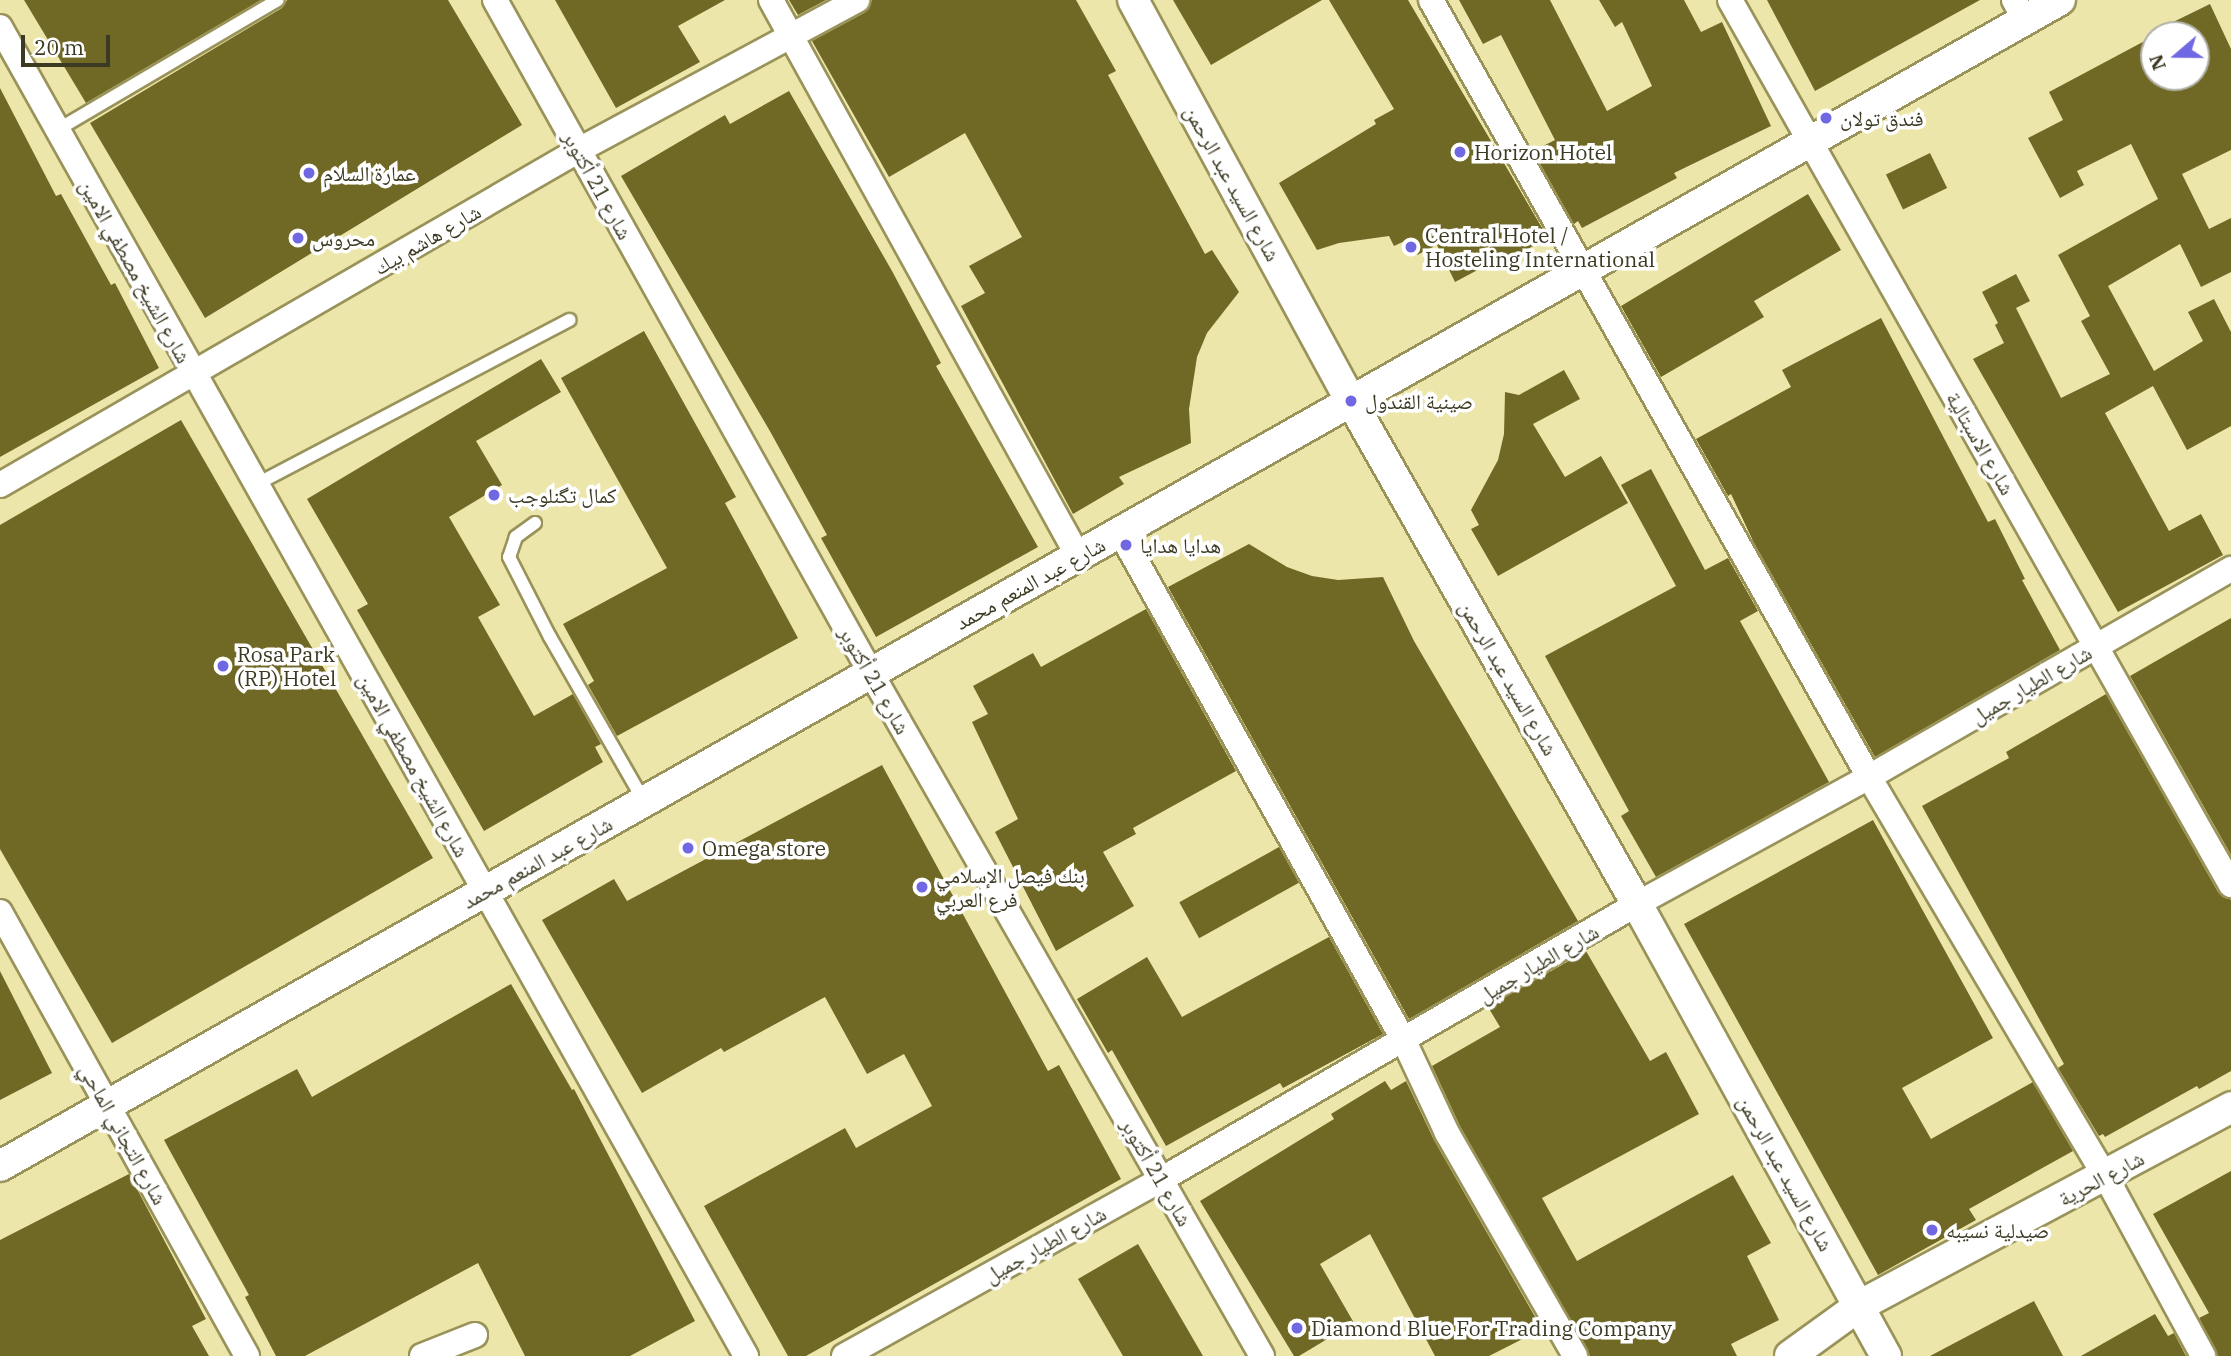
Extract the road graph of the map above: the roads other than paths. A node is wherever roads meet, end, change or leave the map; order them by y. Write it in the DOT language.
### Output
graph roads {
  1 [pos="278,0"];
  2 [pos="495,0"];
  3 [pos="771,0"];
  4 [pos="857,0"];
  5 [pos="1133,0"];
  6 [pos="1431,0"];
  7 [pos="1730,0"];
  8 [pos="2060,0"];
  9 [pos="2020,10"];
  10 [pos="0,27"];
  11 [pos="791,36"];
  12 [pos="57,130"];
  13 [pos="1810,141"];
  14 [pos="579,150"];
  15 [pos="1583,270"];
  16 [pos="570,320"];
  17 [pos="195,374"];
  18 [pos="1351,401"];
  19 [pos="257,484"];
  20 [pos="0,485"];
  21 [pos="535,523"];
  22 [pos="1120,532"];
  23 [pos="1078,556"];
  24 [pos="2231,569"];
  25 [pos="2096,647"];
  26 [pos="871,673"];
  27 [pos="1869,776"];
  28 [pos="644,802"];
  29 [pos="2231,885"];
  30 [pos="485,891"];
  31 [pos="1637,904"];
  32 [pos="0,912"];
  33 [pos="1404,1041"];
  34 [pos="108,1105"];
  35 [pos="2231,1107"];
  36 [pos="0,1166"];
  37 [pos="2106,1177"];
  38 [pos="1162,1180"];
  39 [pos="1859,1306"];
  40 [pos="475,1335"];
  41 [pos="247,1356"];
  42 [pos="422,1356"];
  43 [pos="746,1356"];
  44 [pos="844,1356"];
  45 [pos="1262,1356"];
  46 [pos="1575,1356"];
  47 [pos="1790,1356"];
  48 [pos="1886,1356"];
  49 [pos="2203,1356"];
  1 -- 12 [label="lane"];
  2 -- 14 [label="street, شارع 21 أكتوبر"];
  3 -- 11 [label="street"];
  4 -- 11 [label="street, شارع هاشم بيك"];
  5 -- 18 [label="street, شارع السيد عبد الرحمن"];
  6 -- 15 [label="street"];
  7 -- 13 [label="street, شارع الاسبتالية"];
  8 -- 9 [label="street, شارع عبد المنعم محمد"];
  9 -- 13 [label="street, شارع عبد المنعم محمد"];
  10 -- 12 [label="street, شارع الشيخ مصطفي الامين"];
  11 -- 14 [label="street, شارع هاشم بيك"];
  11 -- 23 [label="street"];
  12 -- 17 [label="street, شارع الشيخ مصطفي الامين"];
  13 -- 15 [label="street, شارع عبد المنعم محمد"];
  13 -- 25 [label="street, شارع الاسبتالية"];
  14 -- 17 [label="street, شارع هاشم بيك"];
  14 -- 26 [label="street, شارع 21 أكتوبر"];
  15 -- 18 [label="street, شارع عبد المنعم محمد"];
  15 -- 27 [label="street"];
  16 -- 19 [label="lane"];
  17 -- 19 [label="street, شارع الشيخ مصطفي الامين"];
  17 -- 20 [label="street, شارع هاشم بيك"];
  18 -- 22 [label="street, شارع عبد المنعم محمد"];
  18 -- 31 [label="street, شارع السيد عبد الرحمن"];
  19 -- 30 [label="street, شارع الشيخ مصطفي الامين"];
  21 -- 28 [label="lane"];
  22 -- 23 [label="street, شارع عبد المنعم محمد"];
  22 -- 33 [label="street"];
  23 -- 26 [label="street, شارع عبد المنعم محمد"];
  24 -- 25 [label="street, شارع الطيار جميل"];
  25 -- 27 [label="street, شارع الطيار جميل"];
  25 -- 29 [label="street, شارع الاسبتالية"];
  26 -- 28 [label="street, شارع عبد المنعم محمد"];
  26 -- 38 [label="street, شارع 21 أكتوبر"];
  27 -- 31 [label="street, شارع الطيار جميل"];
  27 -- 37 [label="street"];
  28 -- 30 [label="street, شارع عبد المنعم محمد"];
  30 -- 34 [label="street, شارع عبد المنعم محمد"];
  30 -- 43 [label="street, شارع الشيخ مصطفي الامين"];
  31 -- 33 [label="street, شارع الطيار جميل"];
  31 -- 39 [label="street, شارع السيد عبد الرحمن"];
  32 -- 34 [label="street, شارع التجاني الماحي"];
  33 -- 38 [label="street, شارع الطيار جميل"];
  33 -- 46 [label="street"];
  34 -- 36 [label="street, شارع عبد المنعم محمد"];
  34 -- 41 [label="street, شارع التجاني الماحي"];
  35 -- 37 [label="street, شارع الحرية"];
  37 -- 39 [label="street, شارع الحرية"];
  37 -- 49 [label="street"];
  38 -- 44 [label="street, شارع الطيار جميل"];
  38 -- 45 [label="street, شارع 21 أكتوبر"];
  39 -- 47 [label="street, شارع الحرية"];
  39 -- 48 [label="street, شارع السيد عبد الرحمن"];
  40 -- 42 [label="street"];
}
